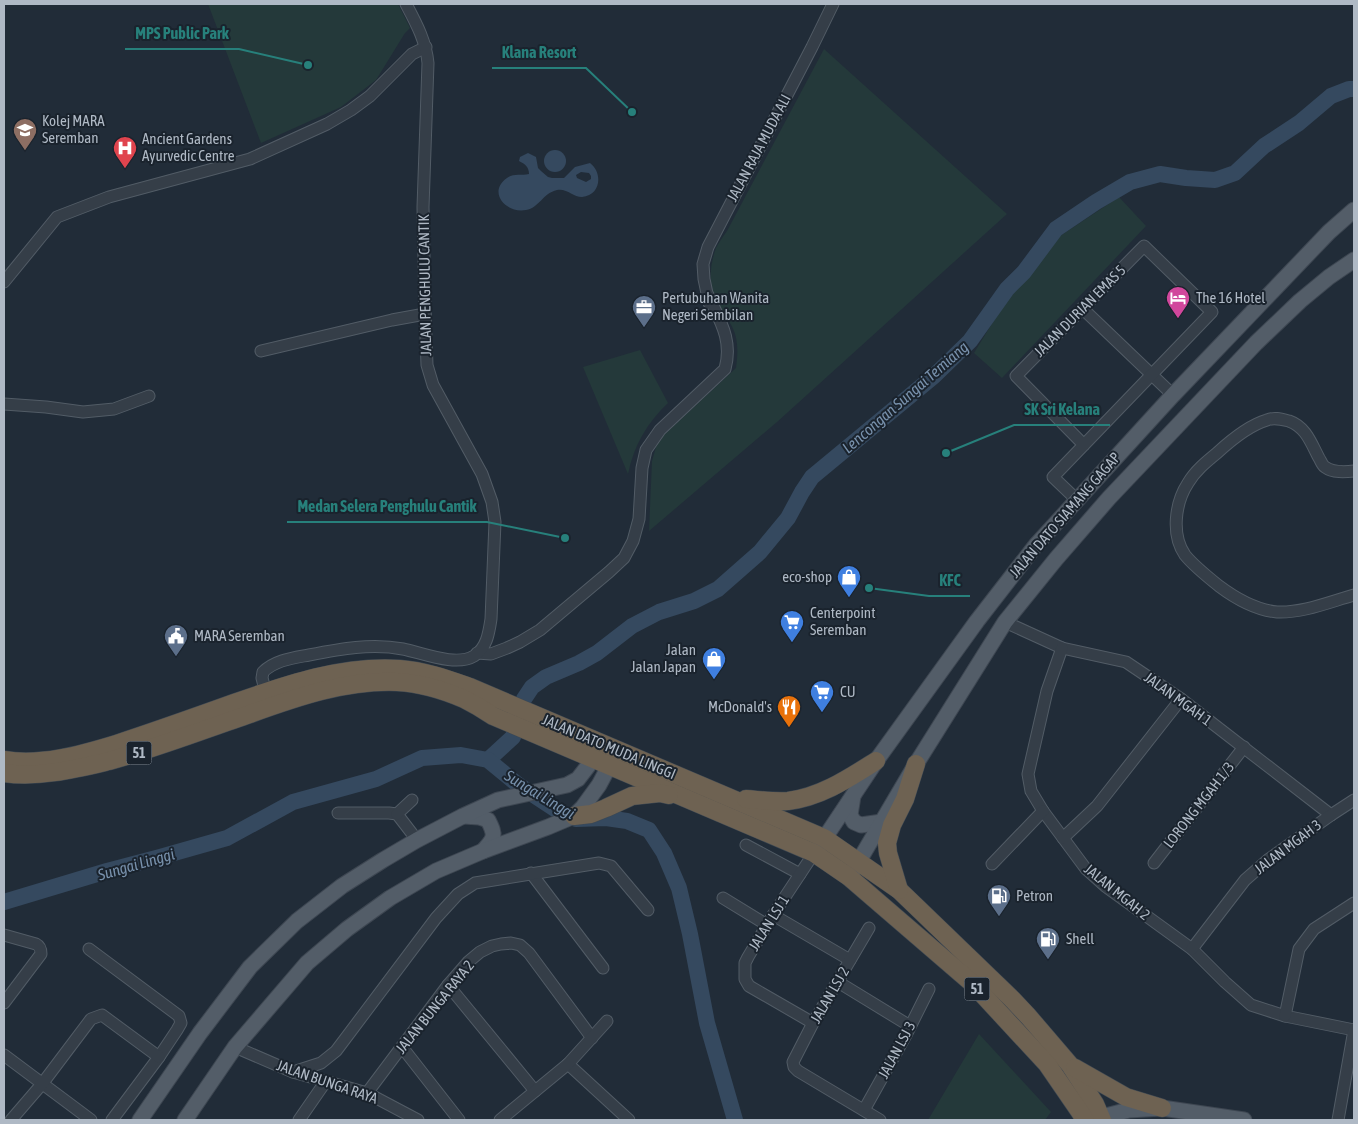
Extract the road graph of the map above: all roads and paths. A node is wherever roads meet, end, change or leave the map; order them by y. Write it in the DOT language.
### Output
graph roads {
  1 [pos="406,4"];
  2 [pos="833,4"];
  3 [pos="426,47"];
  4 [pos="1354,210"];
  5 [pos="1354,260"];
  6 [pos="4,282"];
  7 [pos="1082,308"];
  8 [pos="425,314"];
  9 [pos="261,351"];
  10 [pos="1151,375"];
  11 [pos="149,396"];
  12 [pos="1173,396"];
  13 [pos="4,404"];
  14 [pos="1084,445"];
  15 [pos="1354,471"];
  16 [pos="1077,500"];
  17 [pos="1354,595"];
  18 [pos="1005,622"];
  19 [pos="1062,648"];
  20 [pos="477,653"];
  21 [pos="268,699"];
  22 [pos="1181,699"];
  23 [pos="1244,747"];
  24 [pos="596,751"];
  25 [pos="614,758"];
  26 [pos="4,760"];
  27 [pos="876,761"];
  28 [pos="916,764"];
  29 [pos="4,773"];
  30 [pos="854,794"];
  31 [pos="730,798"];
  32 [pos="686,799"];
  33 [pos="412,800"];
  34 [pos="1354,800"];
  35 [pos="1043,811"];
  36 [pos="338,813"];
  37 [pos="397,814"];
  38 [pos="1331,814"];
  39 [pos="463,816"];
  40 [pos="574,816"];
  41 [pos="882,822"];
  42 [pos="1063,838"];
  43 [pos="417,840"];
  44 [pos="746,845"];
  45 [pos="819,846"];
  46 [pos="483,851"];
  47 [pos="859,862"];
  48 [pos="1154,863"];
  49 [pos="992,864"];
  50 [pos="531,873"];
  51 [pos="800,874"];
  52 [pos="850,877"];
  53 [pos="899,890"];
  54 [pos="723,898"];
  55 [pos="1354,903"];
  56 [pos="648,910"];
  57 [pos="773,915"];
  58 [pos="767,926"];
  59 [pos="868,928"];
  60 [pos="4,935"];
  61 [pos="89,948"];
  62 [pos="1192,950"];
  63 [pos="850,960"];
  64 [pos="603,968"];
  65 [pos="838,982"];
  66 [pos="448,985"];
  67 [pos="929,989"];
  68 [pos="4,1003"];
  69 [pos="1285,1016"];
  70 [pos="607,1021"];
  71 [pos="813,1023"];
  72 [pos="910,1026"];
  73 [pos="1354,1030"];
  74 [pos="592,1038"];
  75 [pos="234,1047"];
  76 [pos="402,1047"];
  77 [pos="4,1055"];
  78 [pos="159,1057"];
  79 [pos="568,1064"];
  80 [pos="1070,1065"];
  81 [pos="293,1072"];
  82 [pos="326,1081"];
  83 [pos="42,1084"];
  84 [pos="535,1091"];
  85 [pos="367,1093"];
  86 [pos="864,1110"];
  87 [pos="1156,1116"];
  88 [pos="1094,1119"];
  89 [pos="1227,1119"];
  90 [pos="11,1120"];
  91 [pos="91,1120"];
  92 [pos="112,1120"];
  93 [pos="140,1120"];
  94 [pos="185,1120"];
  95 [pos="299,1120"];
  96 [pos="418,1120"];
  97 [pos="459,1120"];
  98 [pos="500,1120"];
  99 [pos="629,1120"];
  100 [pos="880,1120"];
  101 [pos="1137,1120"];
  102 [pos="1244,1120"];
  103 [pos="1338,1120"];
  1 -- 3 [label="street, JALAN PENGHULU CANTIK"];
  2 -- 20 [label="street, JALAN RAJA MUDA ALI"];
  3 -- 6 [label="street"];
  3 -- 8 [label="street, JALAN PENGHULU CANTIK"];
  4 -- 12 [label="main road, JALAN DATO SIAMANG GAGAP"];
  5 -- 18 [label="main road, JALAN DATO SIAMANG GAGAP"];
  7 -- 10 [label="street"];
  7 -- 10 [label="street, JALAN DURIAN EMAS 5"];
  7 -- 14 [label="street, JALAN DURIAN EMAS 5"];
  8 -- 9 [label="street"];
  8 -- 20 [label="street, JALAN PENGHULU CANTIK"];
  10 -- 12 [label="street"];
  10 -- 14 [label="street"];
  11 -- 13 [label="street"];
  12 -- 16 [label="main road, JALAN DATO SIAMANG GAGAP"];
  14 -- 16 [label="street"];
  15 -- 17 [label="street"];
  16 -- 27 [label="main road, JALAN DATO SIAMANG GAGAP"];
  18 -- 19 [label="street, JALAN MGAH 1"];
  18 -- 28 [label="main road, JALAN DATO SIAMANG GAGAP"];
  19 -- 22 [label="street, JALAN MGAH 1"];
  19 -- 35 [label="street, JALAN MGAH 2"];
  20 -- 21 [label="street"];
  21 -- 24 [label="highway, JALAN DATO MUDA LINGGI / 51"];
  21 -- 26 [label="highway, JALAN DATO MUDA LINGGI / 51"];
  21 -- 29 [label="highway, JALAN DATO MUDA LINGGI / 51"];
  22 -- 23 [label="street, JALAN MGAH 1"];
  22 -- 42 [label="street"];
  23 -- 38 [label="street, JALAN MGAH 1"];
  23 -- 48 [label="street, LORONG MGAH 1/3"];
  24 -- 25 [label="highway, JALAN DATO MUDA LINGGI / 51"];
  24 -- 39 [label="main road"];
  25 -- 31 [label="highway, JALAN DATO MUDA LINGGI / 51"];
  25 -- 32 [label="highway, JALAN DATO MUDA LINGGI / 51"];
  25 -- 40 [label="main road"];
  27 -- 30 [label="main road, JALAN DATO SIAMANG GAGAP"];
  27 -- 31 [label="highway"];
  28 -- 41 [label="main road, JALAN DATO SIAMANG GAGAP"];
  28 -- 53 [label="highway"];
  30 -- 41 [label="main road"];
  30 -- 45 [label="main road, JALAN DATO SIAMANG GAGAP"];
  31 -- 45 [label="highway, JALAN DATO MUDA LINGGI / 51"];
  32 -- 40 [label="highway"];
  32 -- 45 [label="highway, JALAN DATO MUDA LINGGI / 51"];
  33 -- 37 [label="street"];
  34 -- 38 [label="street, JALAN MGAH 3"];
  35 -- 42 [label="street, JALAN MGAH 2"];
  35 -- 49 [label="street"];
  36 -- 37 [label="street"];
  37 -- 43 [label="street"];
  38 -- 62 [label="street, JALAN MGAH 3"];
  39 -- 43 [label="main road"];
  39 -- 46 [label="main road"];
  40 -- 46 [label="main road"];
  41 -- 47 [label="main road, JALAN DATO SIAMANG GAGAP"];
  42 -- 62 [label="street, JALAN MGAH 2"];
  43 -- 93 [label="main road"];
  44 -- 51 [label="street"];
  45 -- 47 [label="highway, JALAN DATO MUDA LINGGI / 51"];
  45 -- 51 [label="street, JALAN LSJ 1"];
  45 -- 52 [label="highway, JALAN DATO MUDA LINGGI / 51"];
  46 -- 75 [label="main road"];
  47 -- 52 [label="main road, JALAN DATO SIAMANG GAGAP"];
  47 -- 53 [label="highway, JALAN DATO MUDA LINGGI / 51"];
  50 -- 56 [label="street"];
  50 -- 64 [label="street"];
  50 -- 81 [label="street"];
  51 -- 57 [label="street, JALAN LSJ 1"];
  52 -- 88 [label="highway, JALAN DATO MUDA LINGGI / 51"];
  53 -- 80 [label="highway, JALAN DATO MUDA LINGGI / 51"];
  54 -- 58 [label="street"];
  55 -- 69 [label="street"];
  57 -- 58 [label="street, JALAN LSJ 1"];
  57 -- 63 [label="street"];
  58 -- 71 [label="street, JALAN LSJ 1"];
  59 -- 63 [label="street, JALAN LSJ 2"];
  60 -- 68 [label="street"];
  61 -- 78 [label="street"];
  62 -- 69 [label="street, JALAN MGAH 2"];
  63 -- 65 [label="street, JALAN LSJ 2"];
  65 -- 71 [label="street, JALAN LSJ 2"];
  65 -- 72 [label="street"];
  66 -- 74 [label="street, JALAN BUNGA RAYA 2"];
  66 -- 76 [label="street, JALAN BUNGA RAYA 2"];
  66 -- 84 [label="street"];
  67 -- 72 [label="street, JALAN LSJ 3"];
  69 -- 73 [label="street, JALAN MGAH 2"];
  70 -- 74 [label="street"];
  71 -- 86 [label="street, JALAN LSJ 2"];
  72 -- 86 [label="street, JALAN LSJ 3"];
  73 -- 103 [label="street"];
  74 -- 79 [label="street"];
  75 -- 81 [label="street, JALAN BUNGA RAYA"];
  75 -- 94 [label="main road"];
  76 -- 85 [label="street, JALAN BUNGA RAYA 2"];
  76 -- 97 [label="street"];
  77 -- 83 [label="street"];
  78 -- 83 [label="street"];
  78 -- 92 [label="street"];
  79 -- 84 [label="street"];
  79 -- 99 [label="street"];
  80 -- 87 [label="highway"];
  80 -- 88 [label="highway, JALAN DATO MUDA LINGGI / 51"];
  81 -- 82 [label="street, JALAN BUNGA RAYA"];
  82 -- 85 [label="street, JALAN BUNGA RAYA"];
  82 -- 95 [label="street"];
  83 -- 90 [label="street"];
  83 -- 91 [label="street"];
  84 -- 98 [label="street"];
  85 -- 96 [label="street, JALAN BUNGA RAYA"];
  86 -- 100 [label="street"];
  87 -- 88 [label="main road"];
  87 -- 89 [label="main road"];
  87 -- 101 [label="main road"];
  89 -- 102 [label="main road"];
}
